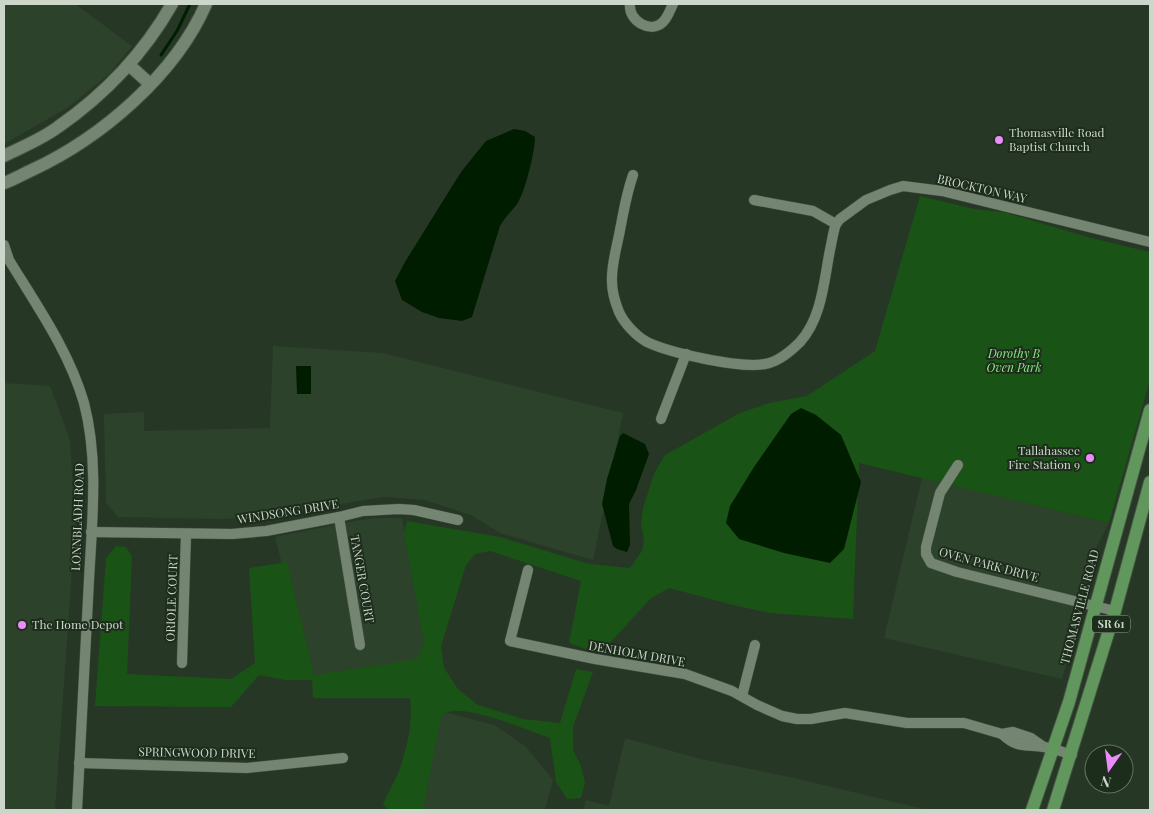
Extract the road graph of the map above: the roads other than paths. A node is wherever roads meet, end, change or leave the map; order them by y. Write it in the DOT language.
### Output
graph roads {
  1 [pos="172,4"];
  2 [pos="206,4"];
  3 [pos="630,4"];
  4 [pos="673,4"];
  5 [pos="129,66"];
  6 [pos="150,84"];
  7 [pos="4,156"];
  8 [pos="633,175"];
  9 [pos="4,183"];
  10 [pos="754,200"];
  11 [pos="836,224"];
  12 [pos="1150,242"];
  13 [pos="4,245"];
  14 [pos="686,354"];
  15 [pos="1150,410"];
  16 [pos="661,419"];
  17 [pos="958,465"];
  18 [pos="1150,482"];
  19 [pos="1122,510"];
  20 [pos="1141,515"];
  21 [pos="338,517"];
  22 [pos="458,520"];
  23 [pos="91,532"];
  24 [pos="186,534"];
  25 [pos="528,570"];
  26 [pos="1095,605"];
  27 [pos="1115,611"];
  28 [pos="360,645"];
  29 [pos="755,645"];
  30 [pos="182,663"];
  31 [pos="742,696"];
  32 [pos="1049,748"];
  33 [pos="1072,755"];
  34 [pos="343,758"];
  35 [pos="80,763"];
  36 [pos="77,810"];
  37 [pos="1032,810"];
  38 [pos="1053,810"];
  1 -- 5 [label="street"];
  2 -- 6 [label="street"];
  3 -- 4 [label="street"];
  5 -- 6 [label="street"];
  5 -- 7 [label="street"];
  6 -- 9 [label="street"];
  8 -- 14 [label="street"];
  10 -- 11 [label="street"];
  11 -- 12 [label="street, BROCKTON WAY"];
  11 -- 14 [label="street"];
  13 -- 23 [label="street, LONNBLADH ROAD"];
  14 -- 16 [label="street"];
  15 -- 19 [label="main road, THOMASVILLE ROAD / SR 61"];
  17 -- 26 [label="street, OVEN PARK DRIVE"];
  18 -- 20 [label="main road, SR 61"];
  19 -- 20 [label="main road"];
  19 -- 26 [label="main road, THOMASVILLE ROAD / SR 61"];
  20 -- 27 [label="main road, SR 61"];
  21 -- 22 [label="street, WINDSONG DRIVE"];
  21 -- 24 [label="street, WINDSONG DRIVE"];
  21 -- 28 [label="street, TANGER COURT"];
  23 -- 24 [label="street, WINDSONG DRIVE"];
  23 -- 35 [label="street, LONNBLADH ROAD"];
  24 -- 30 [label="street, ORIOLE COURT"];
  25 -- 31 [label="street, DENHOLM DRIVE"];
  26 -- 27 [label="street, OVEN PARK DRIVE"];
  26 -- 32 [label="main road, THOMASVILLE ROAD / SR 61"];
  27 -- 33 [label="main road, SR 61"];
  29 -- 31 [label="street"];
  31 -- 32 [label="street, DENHOLM DRIVE"];
  32 -- 33 [label="street, DENHOLM DRIVE"];
  32 -- 37 [label="main road, THOMASVILLE ROAD / SR 61"];
  33 -- 38 [label="main road, SR 61"];
  34 -- 35 [label="street, SPRINGWOOD DRIVE"];
  35 -- 36 [label="street, LONNBLADH ROAD"];
}
